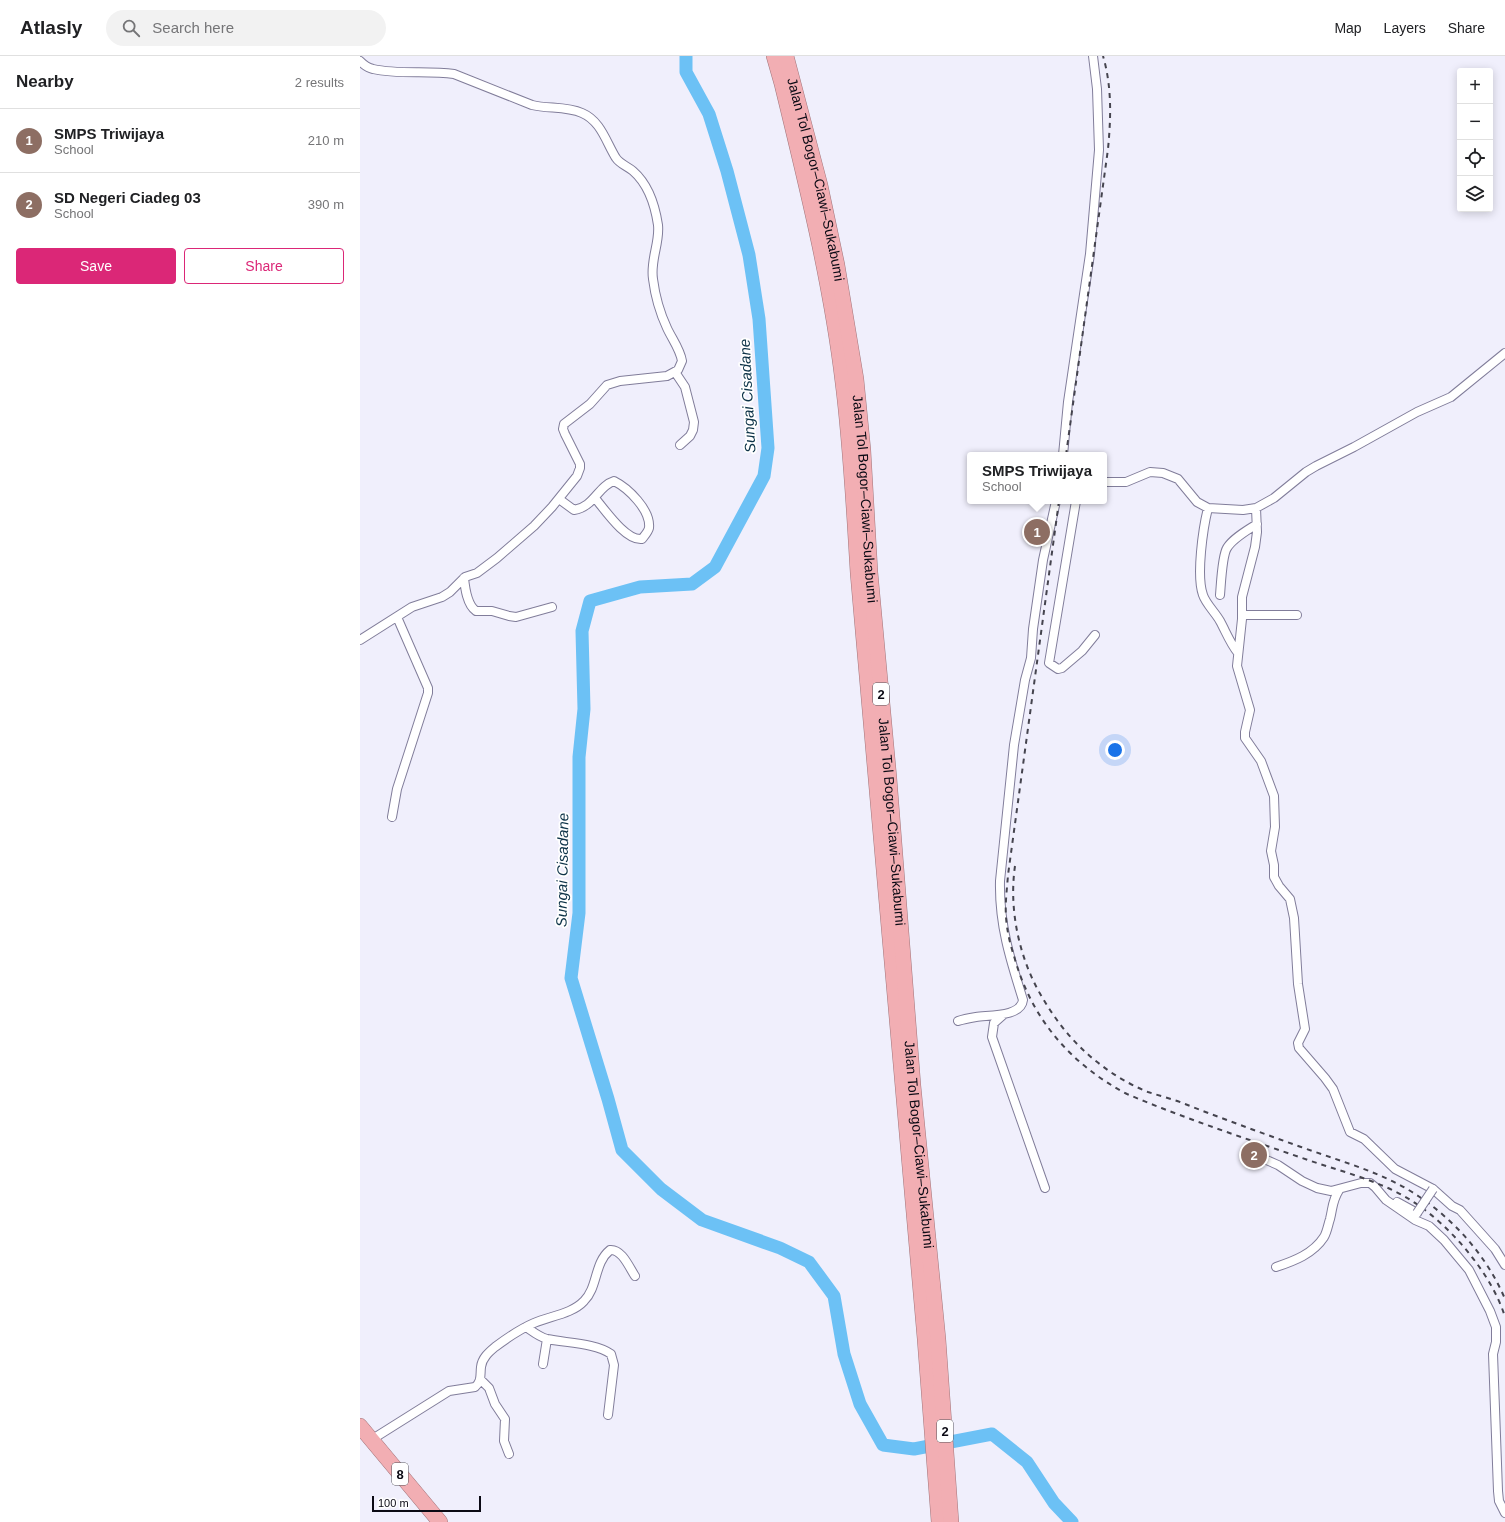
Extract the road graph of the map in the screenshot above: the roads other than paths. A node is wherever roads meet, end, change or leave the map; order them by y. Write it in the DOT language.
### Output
graph roads {
  1 [pos="774,56"];
  2 [pos="786,56"];
  3 [pos="1093,56"];
  4 [pos="360,61"];
  5 [pos="1505,353"];
  6 [pos="675,372"];
  7 [pos="680,445"];
  8 [pos="1063,452"];
  9 [pos="1107,482"];
  10 [pos="595,498"];
  11 [pos="559,499"];
  12 [pos="1055,504"];
  13 [pos="1076,504"];
  14 [pos="1208,508"];
  15 [pos="1256,508"];
  16 [pos="1257,524"];
  17 [pos="464,578"];
  18 [pos="1220,595"];
  19 [pos="552,607"];
  20 [pos="1242,615"];
  21 [pos="1297,615"];
  22 [pos="397,617"];
  23 [pos="1095,635"];
  24 [pos="360,640"];
  25 [pos="1238,653"];
  26 [pos="392,817"];
  27 [pos="1002,1015"];
  28 [pos="958,1021"];
  29 [pos="1255,1155"];
  30 [pos="1045,1188"];
  31 [pos="1339,1190"];
  32 [pos="1433,1190"];
  33 [pos="1379,1192"];
  34 [pos="1505,1265"];
  35 [pos="1276,1267"];
  36 [pos="635,1276"];
  37 [pos="526,1327"];
  38 [pos="547,1339"];
  39 [pos="932,1339"];
  40 [pos="543,1364"];
  41 [pos="480,1379"];
  42 [pos="608,1415"];
  43 [pos="360,1426"];
  44 [pos="371,1440"];
  45 [pos="509,1454"];
  46 [pos="1505,1513"];
  47 [pos="437,1521"];
  48 [pos="939,1522"];
  49 [pos="951,1522"];
  1 -- 39 [label="highway, Jalan Tol Bogor–Ciawi–Sukabumi / 2"];
  2 -- 39 [label="highway, Jalan Tol Bogor–Ciawi–Sukabumi / 2"];
  3 -- 8 [label="street"];
  4 -- 6 [label="street"];
  5 -- 15 [label="street"];
  6 -- 7 [label="street"];
  6 -- 11 [label="street"];
  9 -- 14 [label="street"];
  10 -- 10 [label="street"];
  10 -- 11 [label="street"];
  11 -- 17 [label="street"];
  12 -- 27 [label="street"];
  13 -- 23 [label="street"];
  14 -- 15 [label="street"];
  14 -- 25 [label="street"];
  15 -- 16 [label="street"];
  16 -- 18 [label="street"];
  16 -- 20 [label="street"];
  17 -- 19 [label="street"];
  17 -- 22 [label="street"];
  20 -- 21 [label="street"];
  20 -- 25 [label="street"];
  22 -- 24 [label="street"];
  22 -- 26 [label="street"];
  25 -- 32 [label="street"];
  27 -- 28 [label="street"];
  27 -- 30 [label="street"];
  29 -- 31 [label="street"];
  31 -- 33 [label="street"];
  31 -- 35 [label="street"];
  32 -- 33 [label="street, bridge"];
  32 -- 34 [label="street"];
  33 -- 46 [label="street"];
  36 -- 37 [label="street"];
  37 -- 38 [label="street"];
  37 -- 41 [label="street"];
  38 -- 40 [label="street"];
  38 -- 42 [label="street"];
  39 -- 48 [label="highway, Jalan Tol Bogor–Ciawi–Sukabumi / 2"];
  39 -- 49 [label="highway, Jalan Tol Bogor–Ciawi–Sukabumi / 2"];
  41 -- 44 [label="street"];
  41 -- 45 [label="street"];
  43 -- 44 [label="highway, 8"];
  44 -- 47 [label="highway, 8"];
}
